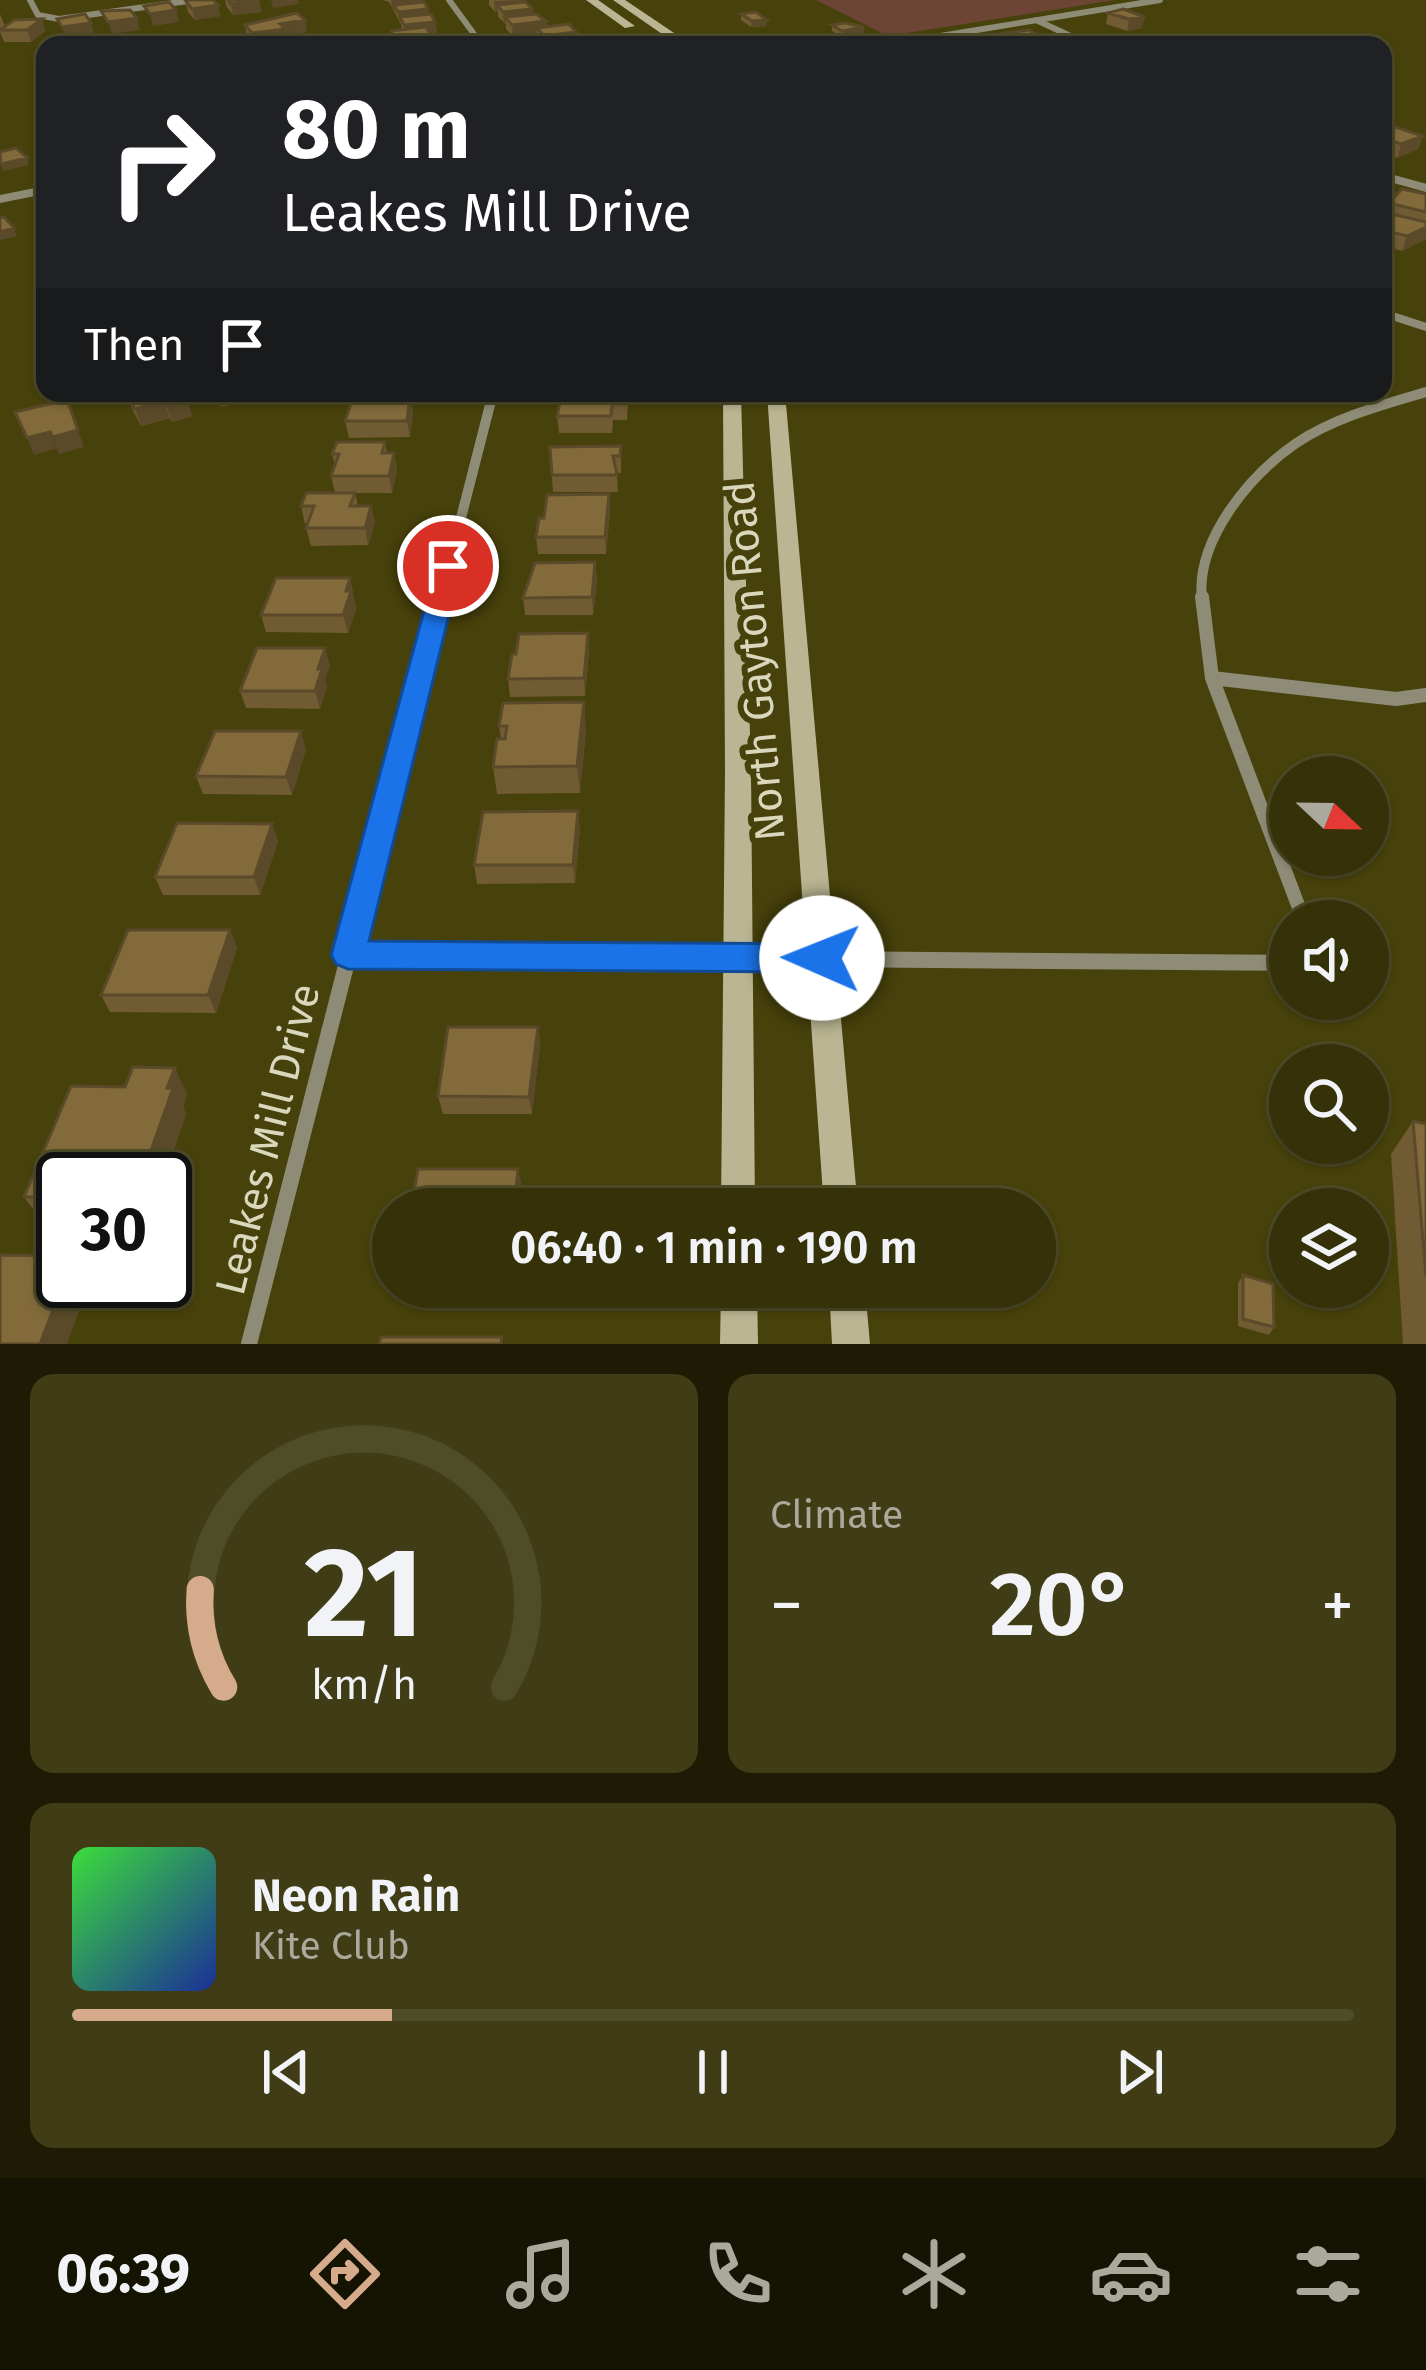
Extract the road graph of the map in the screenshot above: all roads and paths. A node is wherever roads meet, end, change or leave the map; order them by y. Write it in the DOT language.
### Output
graph roads {
  1 [pos="30,0"];
  2 [pos="83,0"];
  3 [pos="195,0"];
  4 [pos="449,0"];
  5 [pos="591,0"];
  6 [pos="618,0"];
  7 [pos="1160,0"];
  8 [pos="93,15"];
  9 [pos="1036,20"];
  10 [pos="639,32"];
  11 [pos="475,36"];
  12 [pos="672,36"];
  13 [pos="939,36"];
  14 [pos="1071,36"];
  15 [pos="1392,179"];
  16 [pos="1426,188"];
  17 [pos="36,192"];
  18 [pos="0,199"];
  19 [pos="1392,317"];
  20 [pos="1426,327"];
  21 [pos="1426,392"];
  22 [pos="491,402"];
  23 [pos="732,402"];
  24 [pos="777,402"];
  25 [pos="1212,678"];
  26 [pos="1426,695"];
  27 [pos="1296,900"];
  28 [pos="348,955"];
  29 [pos="738,956"];
  30 [pos="822,958"];
  31 [pos="1269,963"];
  32 [pos="738,1188"];
  33 [pos="839,1188"];
  34 [pos="739,1308"];
  35 [pos="848,1308"];
  36 [pos="249,1344"];
  37 [pos="740,1344"];
  38 [pos="851,1344"];
  1 -- 8 [label="street"];
  2 -- 8 [label="street"];
  3 -- 8 [label="street"];
  4 -- 11 [label="street"];
  5 -- 10 [label="main road"];
  6 -- 12 [label="main road"];
  7 -- 9 [label="street"];
  9 -- 13 [label="street"];
  9 -- 14 [label="street"];
  15 -- 16 [label="street"];
  17 -- 18 [label="street"];
  19 -- 20 [label="street"];
  21 -- 25 [label="street"];
  22 -- 28 [label="street, Leakes Mill Drive"];
  23 -- 29 [label="main road, North Gayton Road"];
  24 -- 30 [label="main road, North Gayton Road"];
  25 -- 26 [label="street"];
  25 -- 27 [label="street"];
  28 -- 29 [label="street"];
  28 -- 36 [label="street, Leakes Mill Drive"];
  29 -- 30 [label="street"];
  29 -- 32 [label="main road, North Gayton Road"];
  30 -- 31 [label="street"];
  30 -- 33 [label="main road, North Gayton Road"];
  34 -- 37 [label="main road"];
  35 -- 38 [label="main road"];
}
